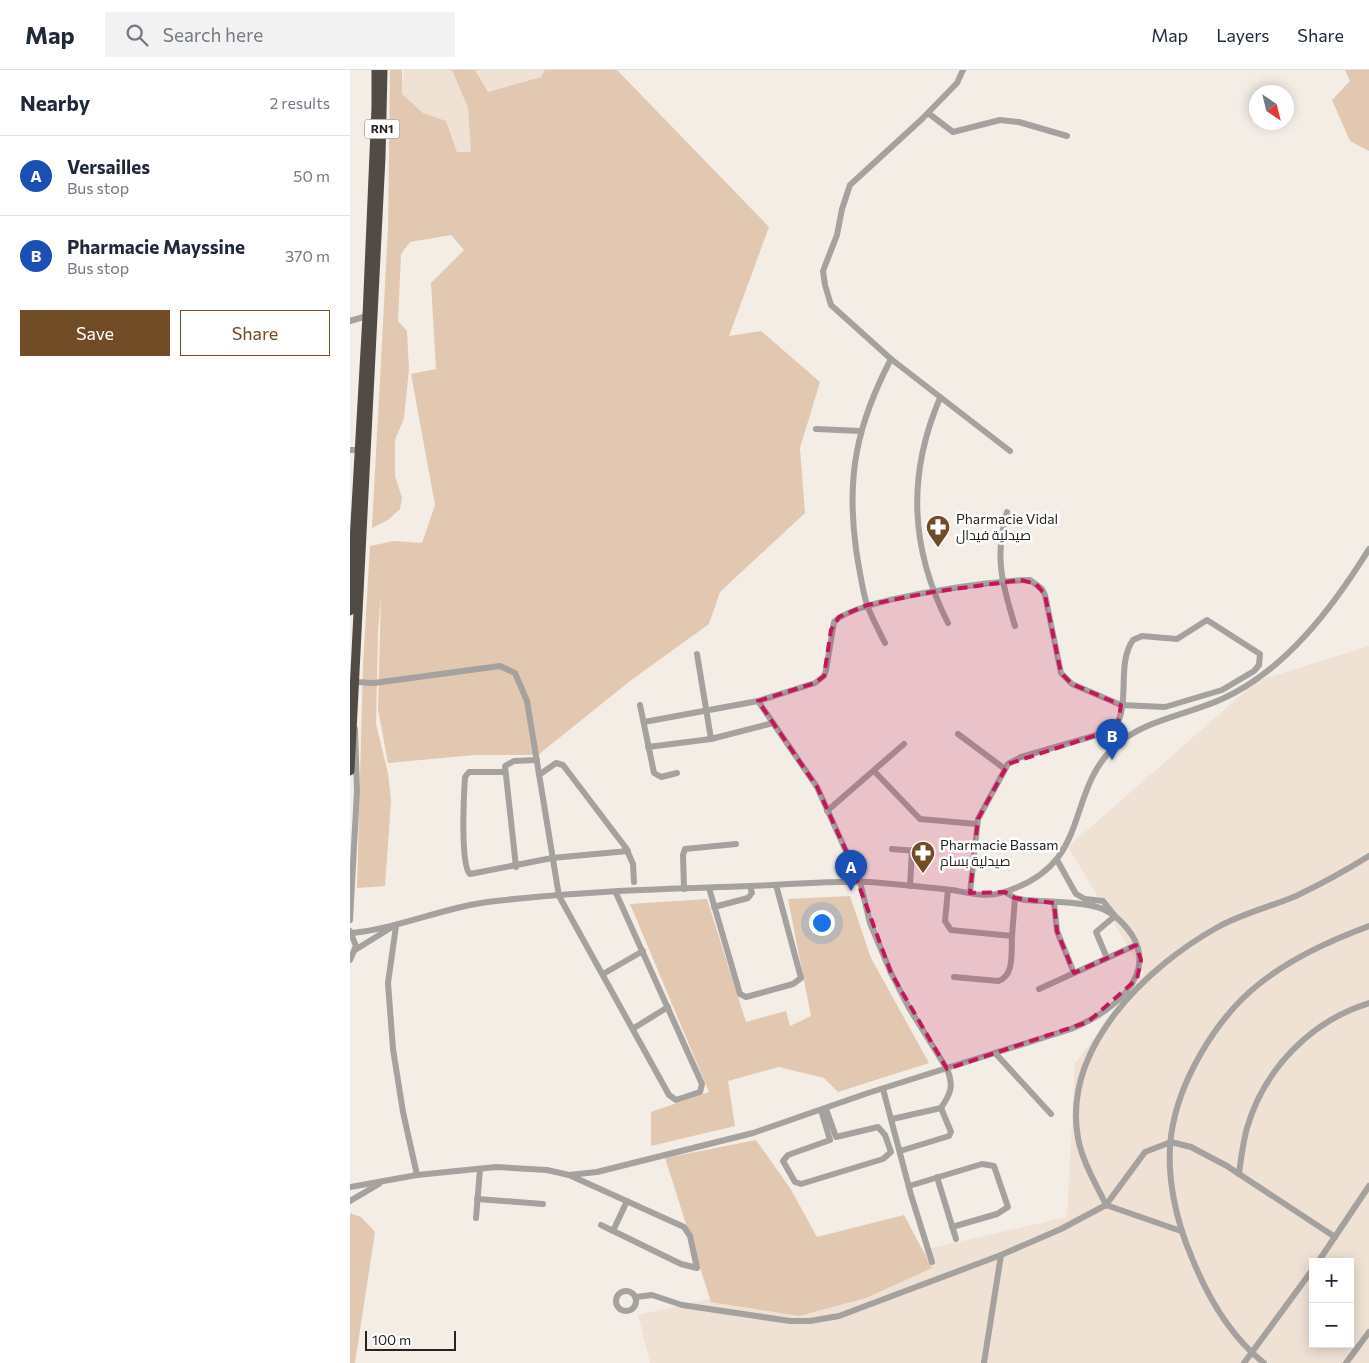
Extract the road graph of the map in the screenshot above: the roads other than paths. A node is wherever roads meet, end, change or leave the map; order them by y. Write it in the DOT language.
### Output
graph roads {
  1 [pos="376,70"];
  2 [pos="383,70"];
  3 [pos="964,70"];
  4 [pos="928,113"];
  5 [pos="1067,136"];
  6 [pos="367,316"];
  7 [pos="350,321"];
  8 [pos="891,359"];
  9 [pos="940,398"];
  10 [pos="816,429"];
  11 [pos="860,431"];
  12 [pos="350,450"];
  13 [pos="360,450"];
  14 [pos="1010,451"];
  15 [pos="1007,512"];
  16 [pos="359,534"];
  17 [pos="1369,549"];
  18 [pos="356,570"];
  19 [pos="1002,582"];
  20 [pos="932,592"];
  21 [pos="867,605"];
  22 [pos="350,611"];
  23 [pos="948,624"];
  24 [pos="1015,626"];
  25 [pos="885,643"];
  26 [pos="697,654"];
  27 [pos="356,682"];
  28 [pos="758,701"];
  29 [pos="640,705"];
  30 [pos="1121,705"];
  31 [pos="706,711"];
  32 [pos="354,717"];
  33 [pos="644,722"];
  34 [pos="773,723"];
  35 [pos="958,734"];
  36 [pos="711,739"];
  37 [pos="904,744"];
  38 [pos="648,747"];
  39 [pos="537,760"];
  40 [pos="1005,769"];
  41 [pos="350,771"];
  42 [pos="504,772"];
  43 [pos="874,772"];
  44 [pos="677,773"];
  45 [pos="539,775"];
  46 [pos="827,812"];
  47 [pos="977,824"];
  48 [pos="736,844"];
  49 [pos="892,849"];
  50 [pos="912,850"];
  51 [pos="628,851"];
  52 [pos="928,852"];
  53 [pos="1369,856"];
  54 [pos="552,858"];
  55 [pos="1057,860"];
  56 [pos="516,866"];
  57 [pos="634,882"];
  58 [pos="860,882"];
  59 [pos="776,885"];
  60 [pos="750,886"];
  61 [pos="910,886"];
  62 [pos="709,888"];
  63 [pos="684,889"];
  64 [pos="948,890"];
  65 [pos="1005,892"];
  66 [pos="616,893"];
  67 [pos="970,893"];
  68 [pos="559,896"];
  69 [pos="1014,898"];
  70 [pos="1054,903"];
  71 [pos="714,907"];
  72 [pos="1115,916"];
  73 [pos="350,920"];
  74 [pos="394,926"];
  75 [pos="1369,926"];
  76 [pos="351,932"];
  77 [pos="1012,936"];
  78 [pos="1136,945"];
  79 [pos="355,950"];
  80 [pos="643,951"];
  81 [pos="1107,958"];
  82 [pos="350,960"];
  83 [pos="1074,973"];
  84 [pos="603,974"];
  85 [pos="954,977"];
  86 [pos="1039,988"];
  87 [pos="1369,1003"];
  88 [pos="668,1007"];
  89 [pos="634,1028"];
  90 [pos="996,1054"];
  91 [pos="947,1069"];
  92 [pos="883,1089"];
  93 [pos="941,1108"];
  94 [pos="823,1110"];
  95 [pos="1051,1114"];
  96 [pos="892,1119"];
  97 [pos="1171,1142"];
  98 [pos="900,1151"];
  99 [pos="480,1169"];
  100 [pos="1239,1174"];
  101 [pos="417,1175"];
  102 [pos="569,1175"];
  103 [pos="937,1177"];
  104 [pos="381,1183"];
  105 [pos="909,1186"];
  106 [pos="1369,1186"];
  107 [pos="350,1187"];
  108 [pos="477,1199"];
  109 [pos="350,1201"];
  110 [pos="626,1201"];
  111 [pos="543,1204"];
  112 [pos="1106,1205"];
  113 [pos="476,1218"];
  114 [pos="600,1225"];
  115 [pos="952,1226"];
  116 [pos="613,1231"];
  117 [pos="1181,1232"];
  118 [pos="1335,1237"];
  119 [pos="956,1239"];
  120 [pos="1001,1255"];
  121 [pos="1321,1258"];
  122 [pos="932,1262"];
  123 [pos="1309,1275"];
  124 [pos="636,1297"];
  125 [pos="1369,1332"];
  126 [pos="1252,1353"];
  127 [pos="984,1363"];
  128 [pos="1244,1363"];
  129 [pos="1264,1363"];
  130 [pos="1346,1363"];
  1 -- 6 [label="highway, RN1"];
  2 -- 16 [label="highway, RN1"];
  3 -- 4 [label="street"];
  4 -- 5 [label="street"];
  4 -- 8 [label="street"];
  6 -- 7 [label="street"];
  6 -- 13 [label="highway, RN1"];
  8 -- 9 [label="street"];
  8 -- 11 [label="street"];
  9 -- 14 [label="street"];
  9 -- 20 [label="street"];
  10 -- 11 [label="street"];
  11 -- 21 [label="street"];
  12 -- 13 [label="street"];
  13 -- 16 [label="highway, RN1"];
  15 -- 19 [label="street"];
  16 -- 18 [label="highway, RN1"];
  17 -- 55 [label="street"];
  18 -- 22 [label="highway, RN1"];
  18 -- 27 [label="highway, RN1"];
  19 -- 20 [label="street"];
  19 -- 24 [label="street"];
  19 -- 30 [label="street"];
  20 -- 21 [label="street"];
  20 -- 23 [label="street"];
  21 -- 25 [label="street"];
  21 -- 28 [label="street"];
  26 -- 31 [label="street"];
  27 -- 32 [label="highway, RN1"];
  27 -- 39 [label="street"];
  28 -- 31 [label="street"];
  28 -- 34 [label="street"];
  29 -- 33 [label="street"];
  30 -- 30 [label="street"];
  30 -- 40 [label="street"];
  31 -- 33 [label="street"];
  31 -- 36 [label="street"];
  32 -- 41 [label="highway, RN1"];
  32 -- 73 [label="street"];
  33 -- 38 [label="street"];
  34 -- 36 [label="street"];
  34 -- 46 [label="street"];
  35 -- 40 [label="street"];
  36 -- 38 [label="street"];
  37 -- 43 [label="street"];
  38 -- 44 [label="street"];
  39 -- 42 [label="street"];
  39 -- 45 [label="street"];
  40 -- 47 [label="street"];
  42 -- 56 [label="street"];
  42 -- 56 [label="street"];
  43 -- 46 [label="street"];
  43 -- 47 [label="street"];
  45 -- 51 [label="street"];
  45 -- 54 [label="street"];
  46 -- 58 [label="street"];
  47 -- 67 [label="street"];
  48 -- 63 [label="street"];
  49 -- 50 [label="street"];
  50 -- 52 [label="street"];
  50 -- 61 [label="street"];
  51 -- 54 [label="street"];
  51 -- 57 [label="street"];
  53 -- 112 [label="street"];
  54 -- 56 [label="street"];
  54 -- 68 [label="street"];
  55 -- 65 [label="street"];
  55 -- 72 [label="street"];
  58 -- 59 [label="street"];
  58 -- 61 [label="street"];
  58 -- 91 [label="street"];
  59 -- 60 [label="street"];
  59 -- 71 [label="street"];
  60 -- 62 [label="street"];
  60 -- 71 [label="street"];
  61 -- 64 [label="street"];
  62 -- 63 [label="street"];
  62 -- 71 [label="street"];
  63 -- 66 [label="street"];
  64 -- 67 [label="street"];
  64 -- 77 [label="street"];
  65 -- 67 [label="street"];
  65 -- 69 [label="street"];
  66 -- 68 [label="street"];
  66 -- 80 [label="street"];
  68 -- 74 [label="street"];
  68 -- 84 [label="street"];
  69 -- 70 [label="street"];
  69 -- 77 [label="street"];
  70 -- 72 [label="street"];
  70 -- 83 [label="street"];
  72 -- 78 [label="street"];
  72 -- 81 [label="street"];
  73 -- 76 [label="street"];
  74 -- 76 [label="street"];
  74 -- 79 [label="street"];
  74 -- 101 [label="street"];
  75 -- 97 [label="street"];
  76 -- 79 [label="street"];
  77 -- 85 [label="street"];
  78 -- 81 [label="street"];
  78 -- 90 [label="street"];
  79 -- 82 [label="street"];
  80 -- 84 [label="street"];
  80 -- 88 [label="street"];
  81 -- 83 [label="street"];
  83 -- 86 [label="street"];
  84 -- 89 [label="street"];
  87 -- 100 [label="street"];
  88 -- 89 [label="street"];
  88 -- 89 [label="street"];
  90 -- 91 [label="street"];
  90 -- 95 [label="street"];
  91 -- 92 [label="street"];
  91 -- 93 [label="street"];
  92 -- 94 [label="street"];
  92 -- 96 [label="street"];
  93 -- 96 [label="street"];
  93 -- 98 [label="street"];
  94 -- 94 [label="street"];
  94 -- 102 [label="street"];
  96 -- 98 [label="street"];
  97 -- 100 [label="street"];
  97 -- 112 [label="street"];
  97 -- 117 [label="street"];
  98 -- 105 [label="street"];
  99 -- 101 [label="street"];
  99 -- 102 [label="street"];
  99 -- 108 [label="street"];
  100 -- 118 [label="street"];
  101 -- 104 [label="street"];
  102 -- 110 [label="street"];
  103 -- 105 [label="street"];
  103 -- 115 [label="street"];
  103 -- 115 [label="street"];
  104 -- 107 [label="street"];
  104 -- 109 [label="street"];
  105 -- 122 [label="street"];
  106 -- 118 [label="street"];
  108 -- 111 [label="street"];
  108 -- 113 [label="street"];
  110 -- 116 [label="street"];
  110 -- 116 [label="street"];
  112 -- 117 [label="street"];
  112 -- 120 [label="street"];
  114 -- 116 [label="street"];
  115 -- 119 [label="street"];
  117 -- 126 [label="street"];
  118 -- 121 [label="street"];
  120 -- 124 [label="street"];
  120 -- 127 [label="street"];
  123 -- 126 [label="street"];
  125 -- 130 [label="street"];
  126 -- 128 [label="street"];
  126 -- 129 [label="street"];
}
